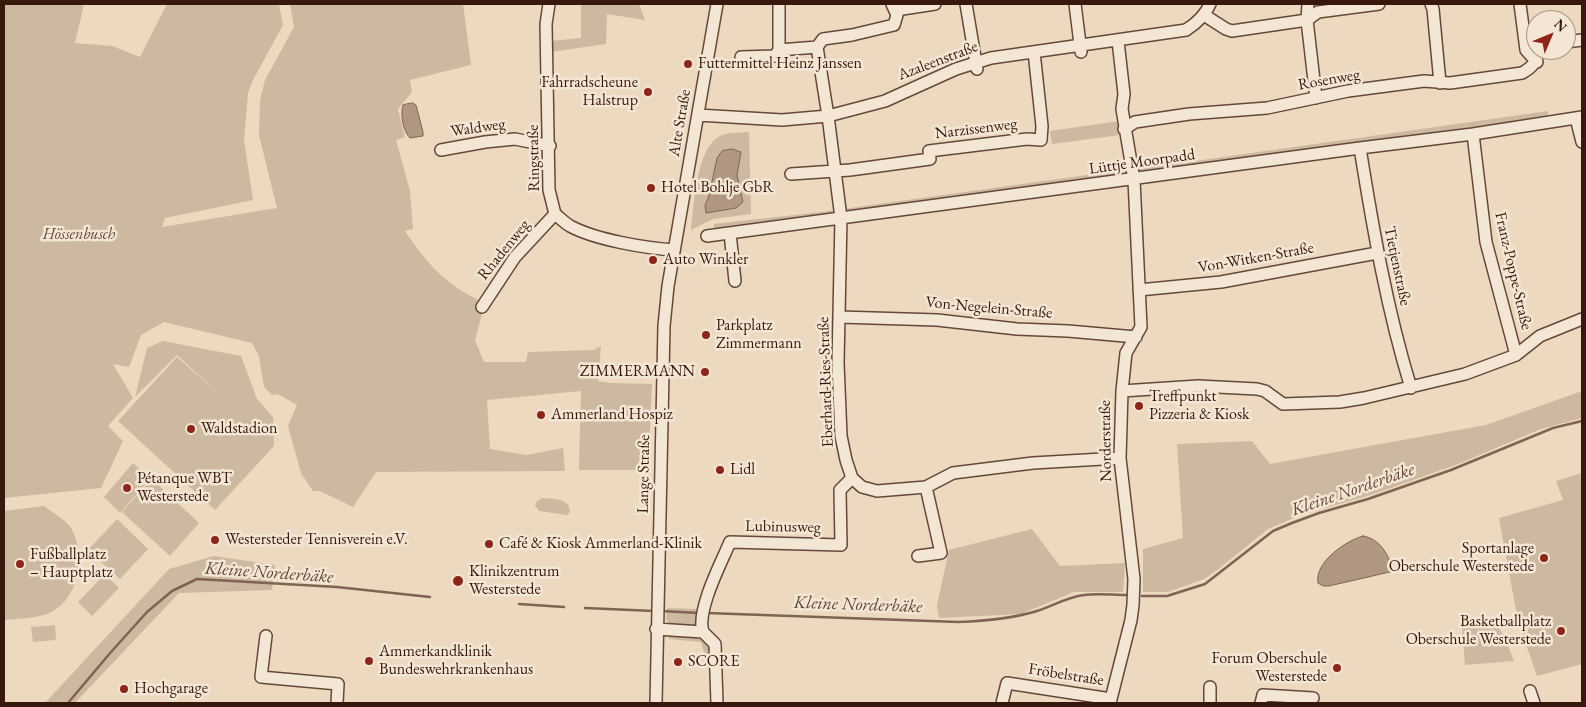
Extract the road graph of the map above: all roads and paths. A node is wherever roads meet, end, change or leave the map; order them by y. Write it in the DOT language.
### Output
graph roads {
  1 [pos="549,4"];
  2 [pos="717,4"];
  3 [pos="779,4"];
  4 [pos="935,4"];
  5 [pos="966,4"];
  6 [pos="1075,4"];
  7 [pos="1210,4"];
  8 [pos="1308,4"];
  9 [pos="1379,4"];
  10 [pos="1430,4"];
  11 [pos="1520,4"];
  12 [pos="894,7"];
  13 [pos="1204,15"];
  14 [pos="1307,20"];
  15 [pos="1118,41"];
  16 [pos="817,47"];
  17 [pos="1080,49"];
  18 [pos="779,50"];
  19 [pos="1034,52"];
  20 [pos="741,57"];
  21 [pos="1536,62"];
  22 [pos="976,65"];
  23 [pos="1440,83"];
  24 [pos="1316,98"];
  25 [pos="698,115"];
  26 [pos="828,116"];
  27 [pos="1579,118"];
  28 [pos="1124,129"];
  29 [pos="1473,134"];
  30 [pos="1582,142"];
  31 [pos="550,146"];
  32 [pos="1360,148"];
  33 [pos="441,150"];
  34 [pos="836,171"];
  35 [pos="791,174"];
  36 [pos="1134,180"];
  37 [pos="555,214"];
  38 [pos="841,218"];
  39 [pos="730,233"];
  40 [pos="707,236"];
  41 [pos="675,249"];
  42 [pos="1377,253"];
  43 [pos="735,281"];
  44 [pos="1139,290"];
  45 [pos="482,307"];
  46 [pos="840,317"];
  47 [pos="1582,319"];
  48 [pos="1136,337"];
  49 [pos="1516,355"];
  50 [pos="1412,388"];
  51 [pos="1122,391"];
  52 [pos="1120,458"];
  53 [pos="852,478"];
  54 [pos="926,488"];
  55 [pos="918,556"];
  56 [pos="657,627"];
  57 [pos="702,627"];
  58 [pos="266,636"];
  59 [pos="1210,687"];
  60 [pos="1530,691"];
  61 [pos="1312,698"];
  62 [pos="1110,701"];
  63 [pos="337,703"];
  64 [pos="656,703"];
  65 [pos="717,703"];
  66 [pos="1002,703"];
  67 [pos="1210,703"];
  68 [pos="1261,703"];
  69 [pos="1534,703"];
  1 -- 31 [label="street, Ringstraße"];
  2 -- 25 [label="street, Alte Straße"];
  3 -- 18 [label="street"];
  4 -- 12 [label="street"];
  5 -- 22 [label="street"];
  6 -- 17 [label="street"];
  7 -- 13 [label="street, Azaleenstraße"];
  8 -- 14 [label="street"];
  9 -- 14 [label="street"];
  10 -- 23 [label="street"];
  11 -- 21 [label="street"];
  12 -- 16 [label="street"];
  13 -- 14 [label="street"];
  13 -- 15 [label="street, Azaleenstraße"];
  14 -- 24 [label="street"];
  15 -- 17 [label="street, Azaleenstraße"];
  15 -- 28 [label="street, Norderstraße"];
  16 -- 18 [label="street"];
  16 -- 26 [label="street, Eberhard-Ries-Straße"];
  17 -- 19 [label="street, Azaleenstraße"];
  18 -- 20 [label="street"];
  19 -- 22 [label="street, Azaleenstraße"];
  19 -- 34 [label="street, Narzissenweg"];
  21 -- 23 [label="street, Rosenweg"];
  22 -- 26 [label="street, Azaleenstraße"];
  23 -- 24 [label="street, Rosenweg"];
  24 -- 28 [label="street, Rosenweg"];
  25 -- 26 [label="street, Azaleenstraße"];
  25 -- 41 [label="street, Alte Straße"];
  26 -- 34 [label="street, Eberhard-Ries-Straße"];
  27 -- 29 [label="street, Lüttje Moorpadd"];
  27 -- 30 [label="street"];
  28 -- 36 [label="street, Norderstraße"];
  29 -- 32 [label="street, Lüttje Moorpadd"];
  29 -- 49 [label="street, Franz-Poppe-Straße"];
  31 -- 33 [label="street, Waldweg"];
  31 -- 37 [label="street, Ringstraße"];
  32 -- 36 [label="street, Lüttje Moorpadd"];
  32 -- 42 [label="street, Tietjenstraße"];
  34 -- 35 [label="street"];
  34 -- 38 [label="street, Eberhard-Ries-Straße"];
  36 -- 38 [label="street, Lüttje Moorpadd"];
  36 -- 44 [label="street, Norderstraße"];
  37 -- 41 [label="street"];
  37 -- 45 [label="street, Rhadenweg"];
  38 -- 39 [label="street, Lüttje Moorpadd"];
  38 -- 46 [label="street, Eberhard-Ries-Straße"];
  39 -- 40 [label="street, Lüttje Moorpadd"];
  39 -- 43 [label="street"];
  41 -- 56 [label="street, Lange Straße"];
  42 -- 44 [label="street, Von-Witken-Straße"];
  42 -- 50 [label="street, Tietjenstraße"];
  44 -- 48 [label="street, Norderstraße"];
  46 -- 48 [label="street, Von-Negelein-Straße"];
  46 -- 53 [label="street, Eberhard-Ries-Straße"];
  47 -- 49 [label="street"];
  48 -- 51 [label="street, Norderstraße"];
  49 -- 50 [label="street"];
  50 -- 51 [label="street"];
  51 -- 52 [label="street, Norderstraße"];
  52 -- 54 [label="street"];
  52 -- 62 [label="street, Norderstraße"];
  53 -- 54 [label="street"];
  53 -- 57 [label="street, Lubinusweg"];
  54 -- 55 [label="street"];
  56 -- 57 [label="street"];
  56 -- 64 [label="street, Lange Straße"];
  57 -- 65 [label="street"];
  58 -- 63 [label="street"];
  59 -- 67 [label="street"];
  60 -- 69 [label="street"];
  61 -- 68 [label="street"];
  62 -- 66 [label="street, Fröbelstraße"];
}
